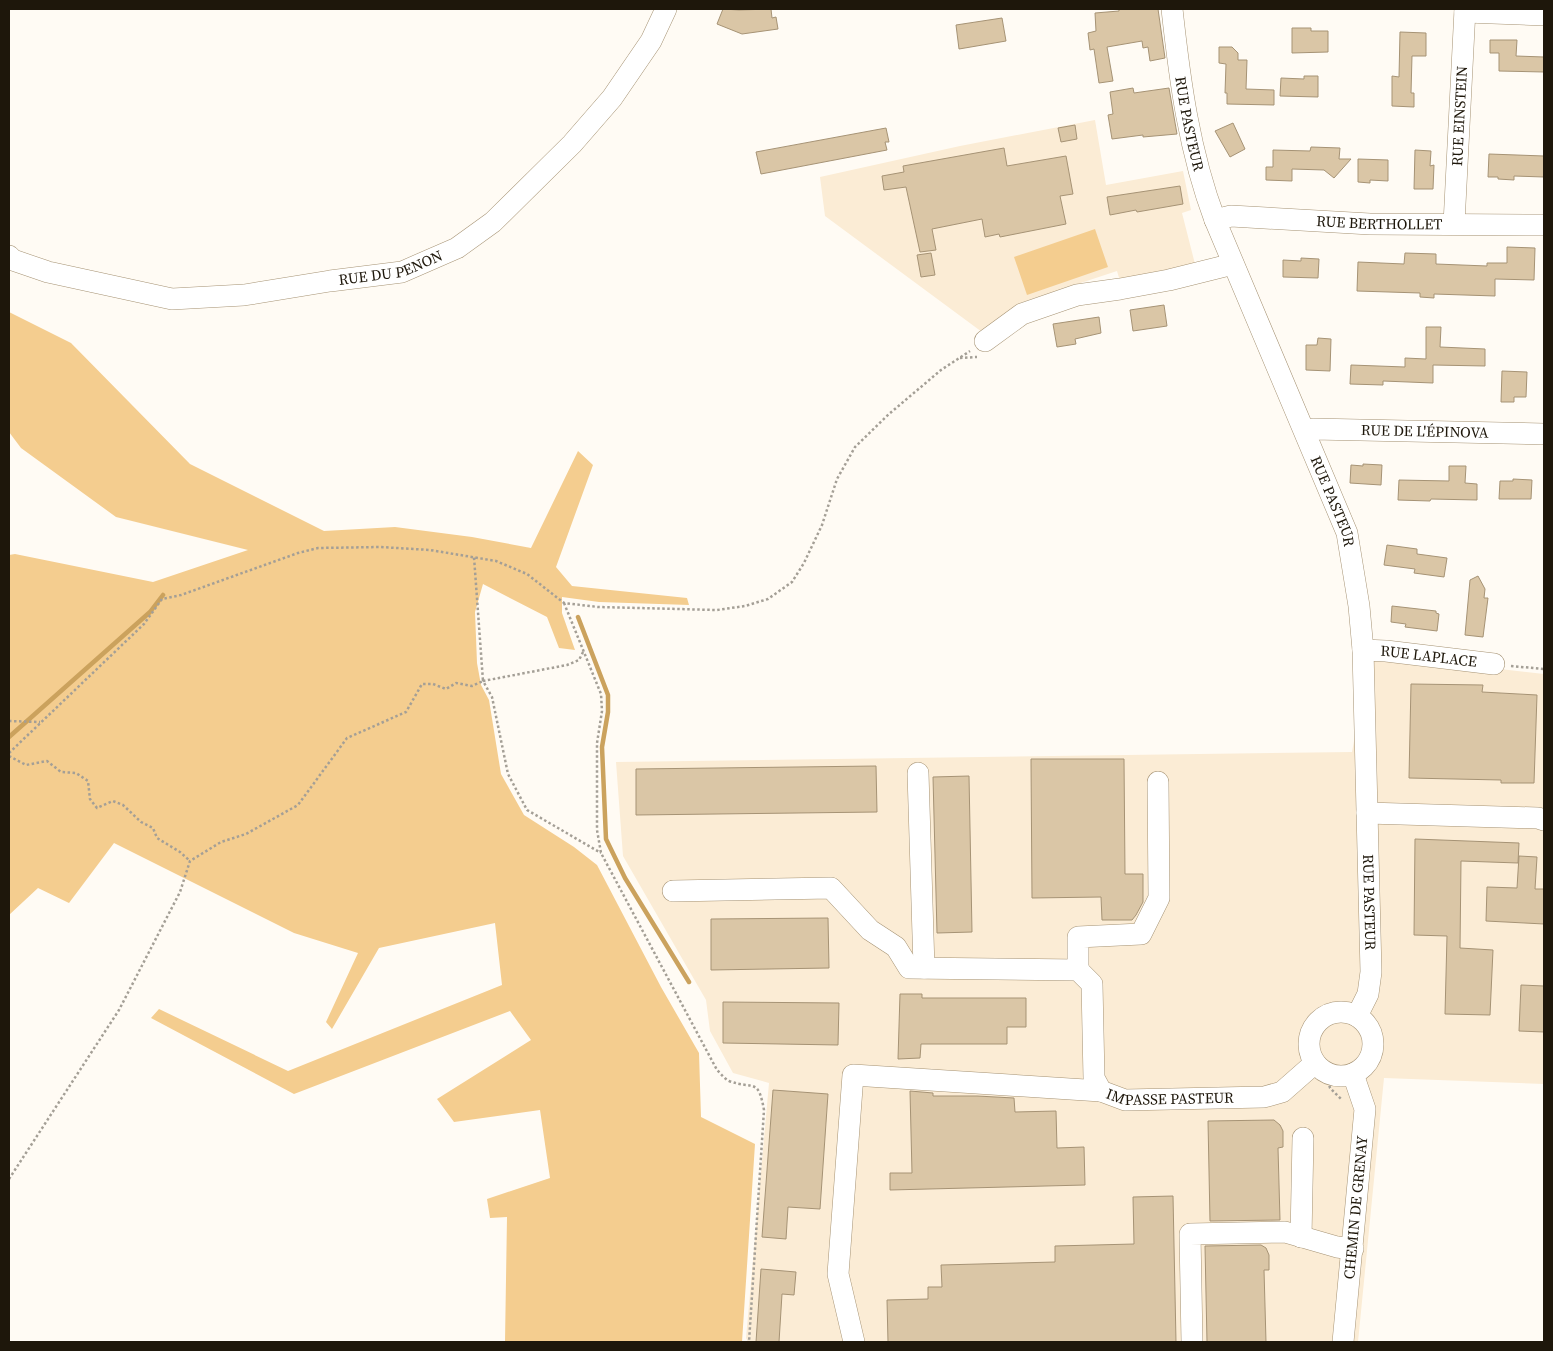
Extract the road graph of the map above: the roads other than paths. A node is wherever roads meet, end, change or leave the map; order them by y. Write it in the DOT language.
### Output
graph roads {
  1 [pos="666,9"];
  2 [pos="1172,9"];
  3 [pos="1465,11"];
  4 [pos="1544,14"];
  5 [pos="1215,220"];
  6 [pos="1454,224"];
  7 [pos="1544,225"];
  8 [pos="9,256"];
  9 [pos="1233,264"];
  10 [pos="985,341"];
  11 [pos="1305,431"];
  12 [pos="1544,434"];
  13 [pos="1362,650"];
  14 [pos="1494,664"];
  15 [pos="918,773"];
  16 [pos="1158,782"];
  17 [pos="1367,813"];
  18 [pos="1544,820"];
  19 [pos="673,891"];
  20 [pos="917,968"];
  21 [pos="1078,970"];
  22 [pos="1357,1016"];
  23 [pos="1316,1063"];
  24 [pos="1353,1074"];
  25 [pos="1101,1091"];
  26 [pos="1303,1138"];
  27 [pos="1301,1237"];
  28 [pos="1353,1249"];
  29 [pos="854,1342"];
  30 [pos="1192,1342"];
  31 [pos="1343,1342"];
  1 -- 8 [label="street, RUE DU PENON"];
  2 -- 5 [label="street, RUE PASTEUR"];
  3 -- 4 [label="street"];
  3 -- 6 [label="street, RUE EINSTEIN"];
  5 -- 6 [label="street, RUE BERTHOLLET"];
  5 -- 9 [label="street, RUE PASTEUR"];
  6 -- 7 [label="street, RUE BERTHOLLET"];
  9 -- 10 [label="street"];
  9 -- 11 [label="street, RUE PASTEUR"];
  11 -- 12 [label="street, RUE DE L'ÉPINOVA"];
  11 -- 13 [label="street, RUE PASTEUR"];
  13 -- 14 [label="street, RUE LAPLACE"];
  13 -- 17 [label="street, RUE PASTEUR"];
  15 -- 20 [label="street"];
  16 -- 21 [label="street"];
  17 -- 18 [label="street"];
  17 -- 22 [label="street, RUE PASTEUR"];
  19 -- 20 [label="street"];
  20 -- 21 [label="street"];
  21 -- 25 [label="street, IMPASSE PASTEUR"];
  22 -- 23 [label="street"];
  22 -- 24 [label="street"];
  23 -- 24 [label="street"];
  23 -- 25 [label="street, IMPASSE PASTEUR"];
  24 -- 28 [label="street, CHEMIN DE GRENAY"];
  25 -- 29 [label="street"];
  26 -- 27 [label="street"];
  27 -- 28 [label="street"];
  27 -- 30 [label="street"];
  28 -- 31 [label="street, CHEMIN DE GRENAY"];
}
